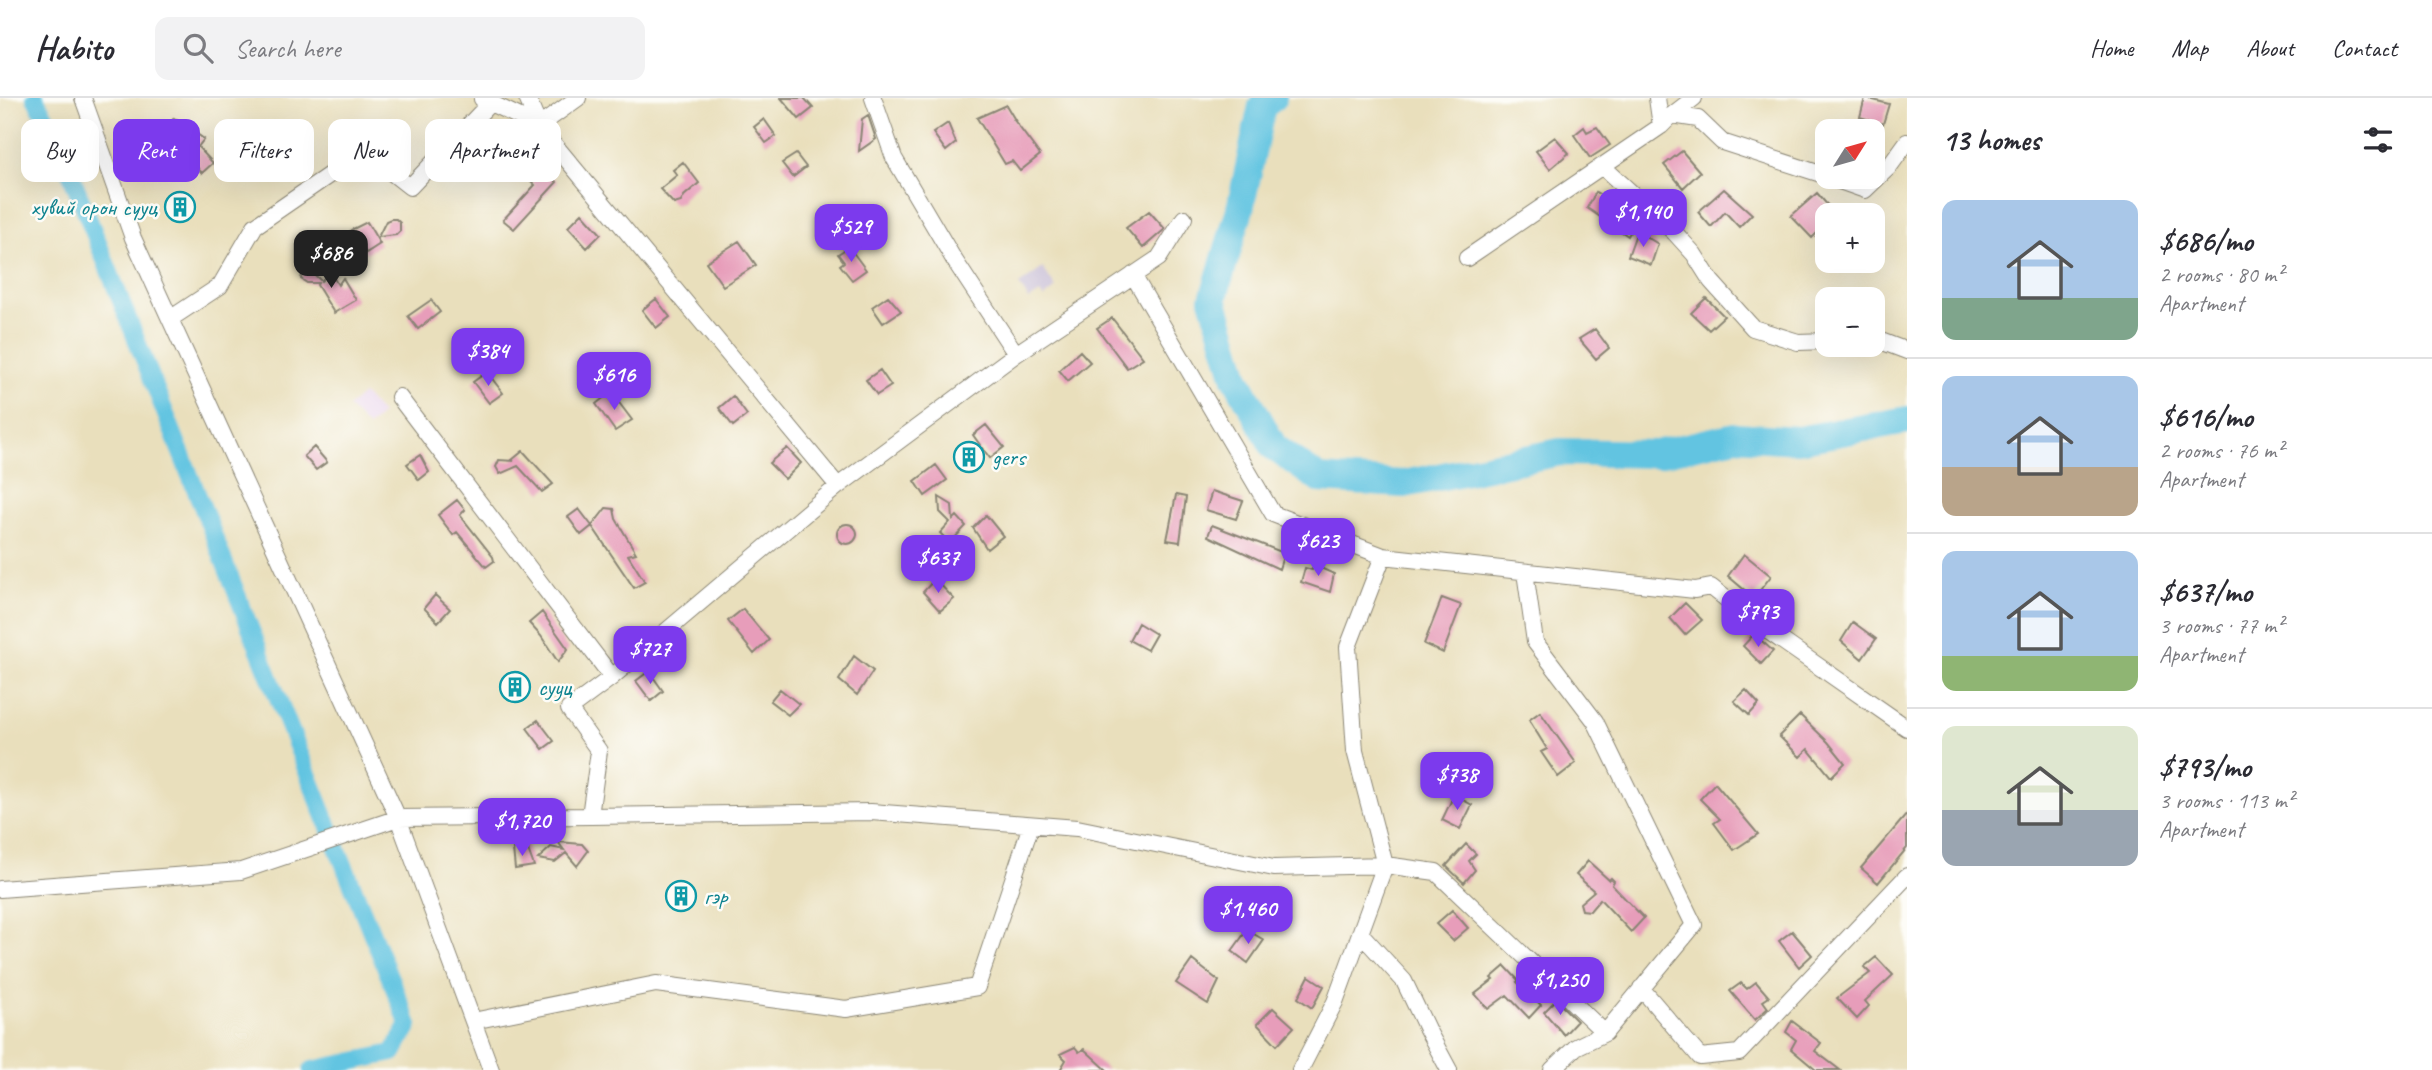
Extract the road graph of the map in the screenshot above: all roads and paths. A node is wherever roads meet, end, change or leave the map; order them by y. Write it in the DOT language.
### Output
graph roads {
  1 [pos="83,98"];
  2 [pos="527,98"];
  3 [pos="578,98"];
  4 [pos="873,98"];
  5 [pos="1657,98"];
  6 [pos="1694,98"];
  7 [pos="485,101"];
  8 [pos="524,119"];
  9 [pos="536,119"];
  10 [pos="549,119"];
  11 [pos="1667,120"];
  12 [pos="1907,142"];
  13 [pos="561,152"];
  14 [pos="1602,166"];
  15 [pos="1885,171"];
  16 [pos="1815,173"];
  17 [pos="1184,218"];
  18 [pos="1467,258"];
  19 [pos="1133,275"];
  20 [pos="170,319"];
  21 [pos="1815,341"];
  22 [pos="1885,343"];
  23 [pos="1907,351"];
  24 [pos="1016,354"];
  25 [pos="399,397"];
  26 [pos="838,486"];
  27 [pos="1383,556"];
  28 [pos="1525,572"];
  29 [pos="612,677"];
  30 [pos="1907,728"];
  31 [pos="590,816"];
  32 [pos="398,818"];
  33 [pos="1031,825"];
  34 [pos="1385,866"];
  35 [pos="1907,877"];
  36 [pos="0,889"];
  37 [pos="1360,933"];
  38 [pos="1641,988"];
  39 [pos="473,1021"];
  40 [pos="1605,1032"];
  41 [pos="491,1070"];
  42 [pos="1300,1070"];
  43 [pos="1449,1070"];
  44 [pos="1552,1070"];
  1 -- 20 [label="street"];
  2 -- 9 [label="street"];
  3 -- 10 [label="street"];
  4 -- 24 [label="street"];
  5 -- 11 [label="street"];
  6 -- 11 [label="street"];
  7 -- 8 [label="street"];
  7 -- 20 [label="street"];
  11 -- 14 [label="street"];
  11 -- 16 [label="street"];
  12 -- 15 [label="street"];
  13 -- 26 [label="street"];
  14 -- 18 [label="street"];
  14 -- 21 [label="street"];
  17 -- 19 [label="street"];
  19 -- 24 [label="street"];
  19 -- 27 [label="street"];
  20 -- 32 [label="street"];
  22 -- 23 [label="street"];
  24 -- 26 [label="street"];
  25 -- 29 [label="street"];
  26 -- 29 [label="street"];
  27 -- 28 [label="street"];
  27 -- 34 [label="street"];
  28 -- 30 [label="street"];
  28 -- 38 [label="street"];
  29 -- 31 [label="street"];
  31 -- 32 [label="street"];
  31 -- 33 [label="street"];
  32 -- 36 [label="street"];
  32 -- 39 [label="street"];
  33 -- 34 [label="street"];
  33 -- 39 [label="street"];
  34 -- 37 [label="street"];
  34 -- 40 [label="street"];
  35 -- 38 [label="street"];
  37 -- 42 [label="street"];
  37 -- 43 [label="street"];
  38 -- 40 [label="street"];
  39 -- 41 [label="street"];
  40 -- 44 [label="street"];
}
